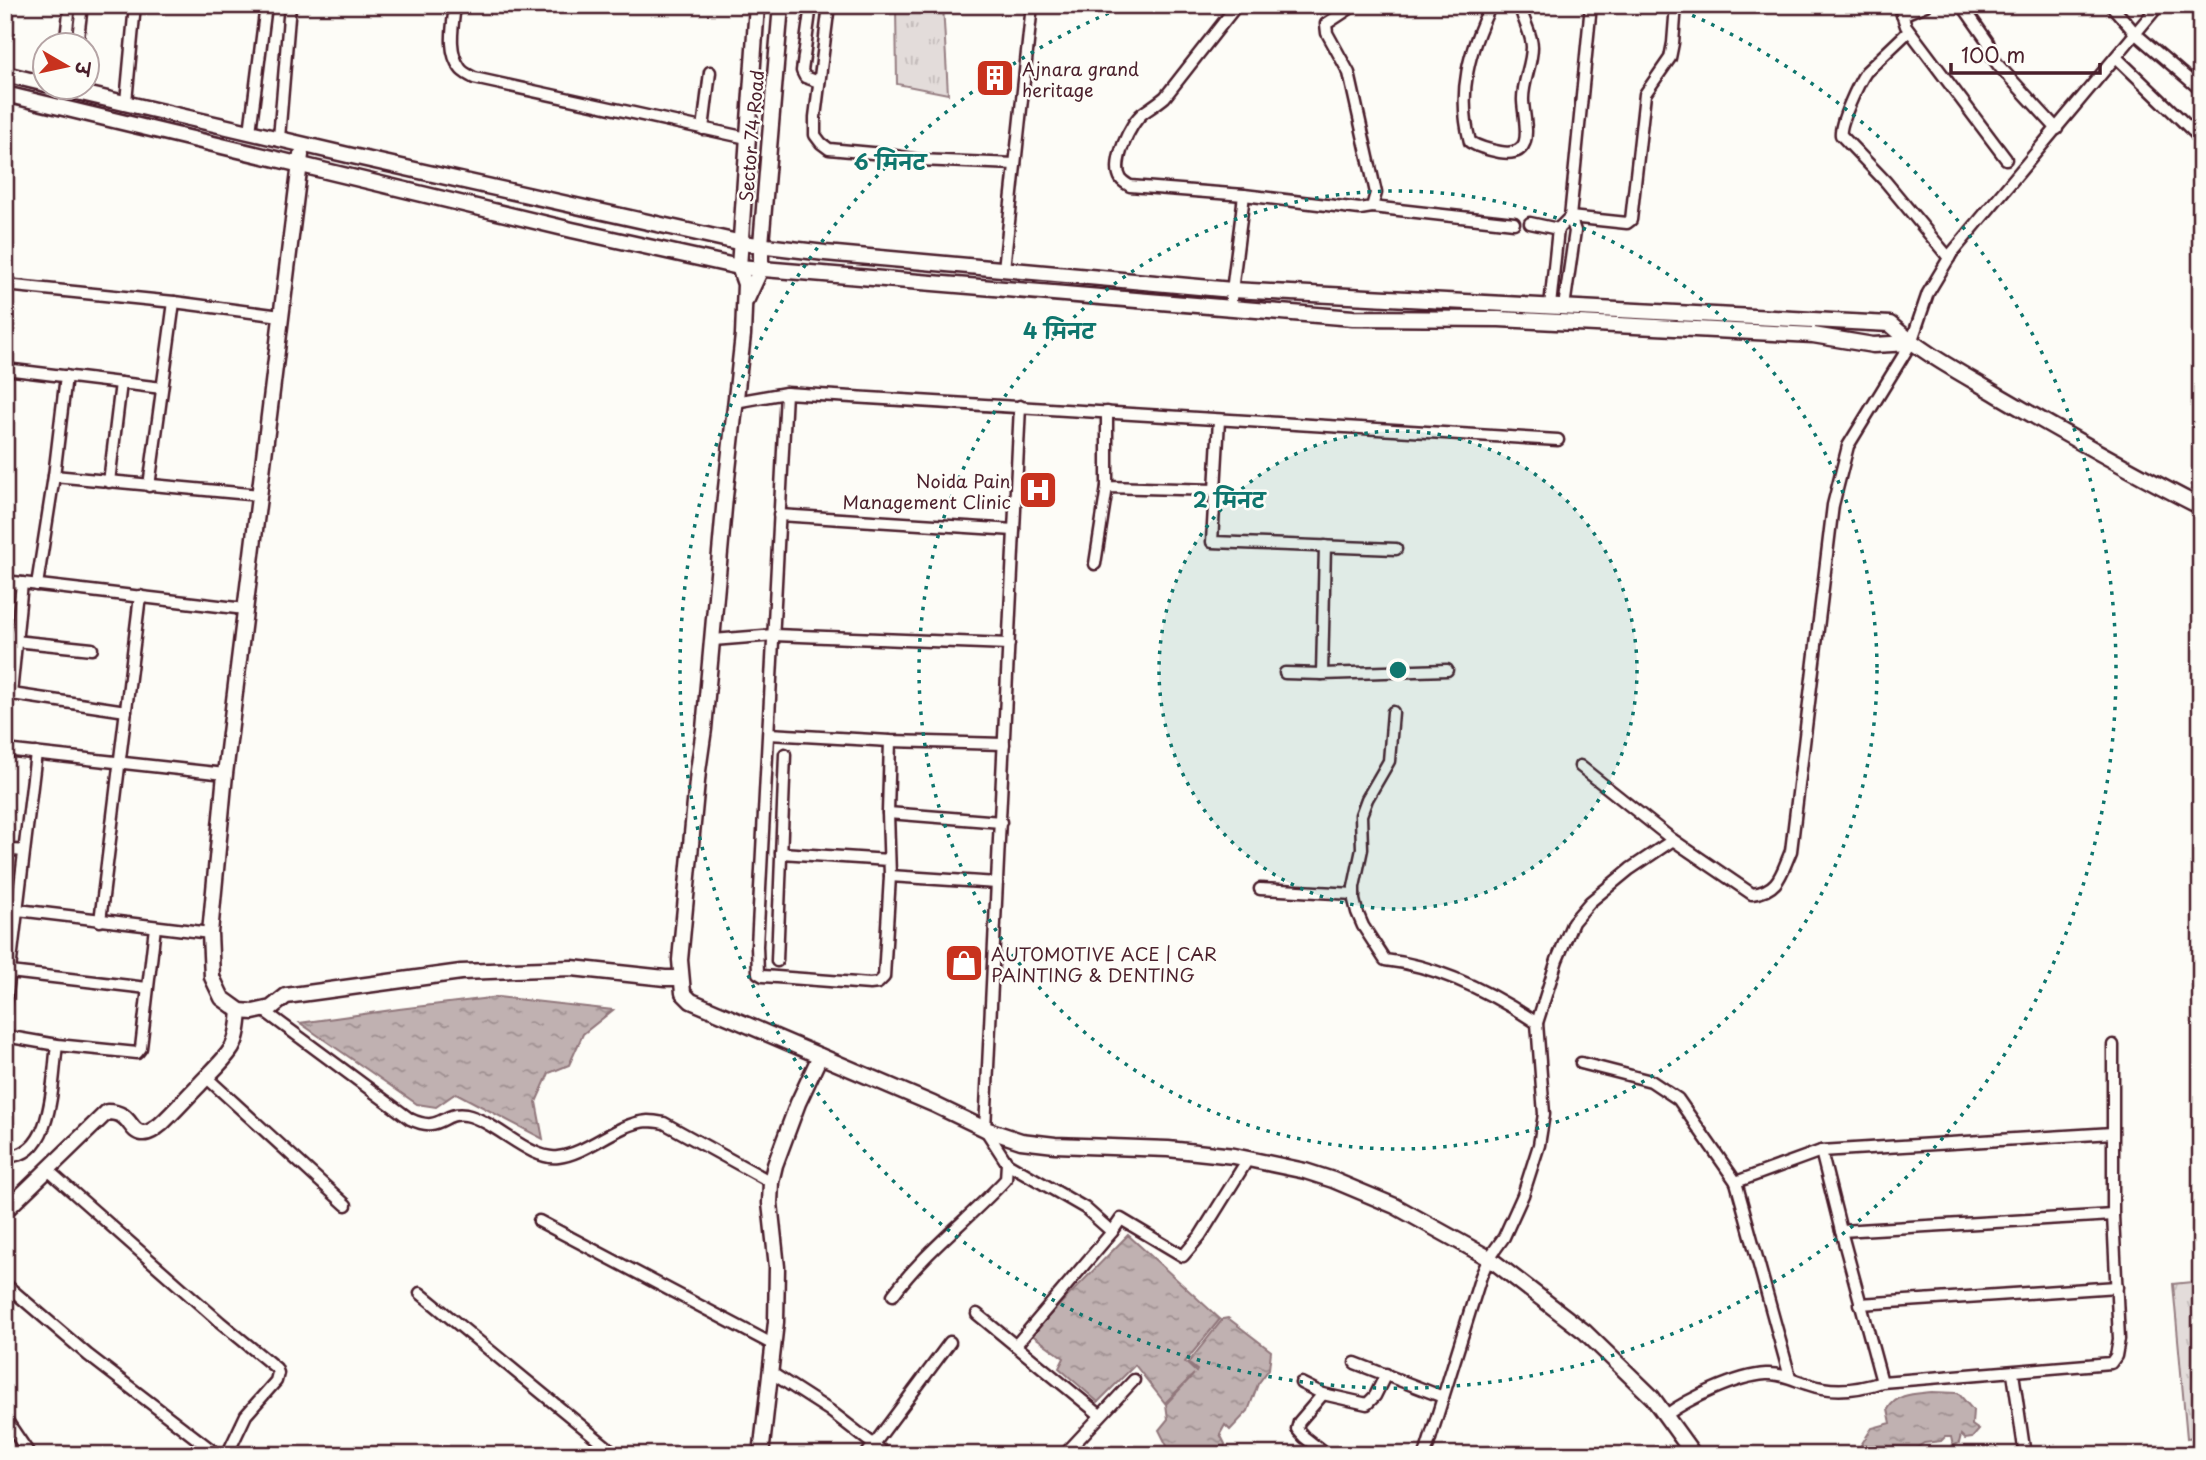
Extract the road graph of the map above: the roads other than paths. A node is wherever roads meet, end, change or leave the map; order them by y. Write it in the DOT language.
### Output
graph roads {
  1 [pos="70,5"];
  2 [pos="82,5"];
  3 [pos="135,5"];
  4 [pos="266,5"];
  5 [pos="290,5"];
  6 [pos="455,5"];
  7 [pos="757,5"];
  8 [pos="782,5"];
  9 [pos="811,5"];
  10 [pos="829,5"];
  11 [pos="1032,5"];
  12 [pos="1237,5"];
  13 [pos="1355,5"];
  14 [pos="1491,5"];
  15 [pos="1520,5"];
  16 [pos="1591,5"];
  17 [pos="1676,5"];
  18 [pos="1926,5"];
  19 [pos="1962,5"];
  20 [pos="2111,5"];
  21 [pos="2159,5"];
  22 [pos="1901,10"];
  23 [pos="1909,31"];
  24 [pos="67,32"];
  25 [pos="79,32"];
  26 [pos="2136,34"];
  27 [pos="2116,57"];
  28 [pos="710,72"];
  29 [pos="5,74"];
  30 [pos="32,81"];
  31 [pos="819,82"];
  32 [pos="2201,90"];
  33 [pos="5,94"];
  34 [pos="102,96"];
  35 [pos="67,102"];
  36 [pos="126,102"];
  37 [pos="68,108"];
  38 [pos="703,129"];
  39 [pos="2057,129"];
  40 [pos="250,132"];
  41 [pos="279,138"];
  42 [pos="747,138"];
  43 [pos="2201,139"];
  44 [pos="302,143"];
  45 [pos="2006,159"];
  46 [pos="300,163"];
  47 [pos="1014,164"];
  48 [pos="1244,195"];
  49 [pos="1373,207"];
  50 [pos="1570,217"];
  51 [pos="1514,223"];
  52 [pos="1530,223"];
  53 [pos="1558,229"];
  54 [pos="742,243"];
  55 [pos="761,244"];
  56 [pos="1949,258"];
  57 [pos="739,267"];
  58 [pos="761,269"];
  59 [pos="1004,269"];
  60 [pos="5,285"];
  61 [pos="1232,290"];
  62 [pos="174,302"];
  63 [pos="745,303"];
  64 [pos="1557,306"];
  65 [pos="1230,307"];
  66 [pos="281,316"];
  67 [pos="1911,343"];
  68 [pos="5,369"];
  69 [pos="66,376"];
  70 [pos="121,383"];
  71 [pos="162,388"];
  72 [pos="786,393"];
  73 [pos="735,402"];
  74 [pos="1020,407"];
  75 [pos="1107,412"];
  76 [pos="1219,420"];
  77 [pos="1558,440"];
  78 [pos="54,476"];
  79 [pos="109,482"];
  80 [pos="149,486"];
  81 [pos="1107,487"];
  82 [pos="1215,491"];
  83 [pos="260,495"];
  84 [pos="2201,508"];
  85 [pos="779,515"];
  86 [pos="1014,530"];
  87 [pos="1325,546"];
  88 [pos="1396,549"];
  89 [pos="1094,564"];
  90 [pos="5,581"];
  91 [pos="22,583"];
  92 [pos="37,585"];
  93 [pos="140,596"];
  94 [pos="245,609"];
  95 [pos="774,635"];
  96 [pos="713,640"];
  97 [pos="15,641"];
  98 [pos="1009,644"];
  99 [pos="92,649"];
  100 [pos="1447,670"];
  101 [pos="1285,673"];
  102 [pos="1322,674"];
  103 [pos="8,694"];
  104 [pos="126,711"];
  105 [pos="1393,712"];
  106 [pos="769,734"];
  107 [pos="890,741"];
  108 [pos="1004,744"];
  109 [pos="5,750"];
  110 [pos="36,752"];
  111 [pos="785,754"];
  112 [pos="120,762"];
  113 [pos="1580,766"];
  114 [pos="225,774"];
  115 [pos="888,813"];
  116 [pos="1001,822"];
  117 [pos="1673,840"];
  118 [pos="5,849"];
  119 [pos="23,851"];
  120 [pos="781,855"];
  121 [pos="762,856"];
  122 [pos="889,860"];
  123 [pos="890,876"];
  124 [pos="997,883"];
  125 [pos="1260,889"];
  126 [pos="1354,894"];
  127 [pos="18,910"];
  128 [pos="100,921"];
  129 [pos="155,928"];
  130 [pos="210,933"];
  131 [pos="777,961"];
  132 [pos="10,972"];
  133 [pos="680,978"];
  134 [pos="148,988"];
  135 [pos="263,1010"];
  136 [pos="5,1011"];
  137 [pos="240,1011"];
  138 [pos="1537,1023"];
  139 [pos="5,1036"];
  140 [pos="57,1045"];
  141 [pos="2113,1045"];
  142 [pos="820,1056"];
  143 [pos="1581,1063"];
  144 [pos="206,1077"];
  145 [pos="985,1129"];
  146 [pos="2113,1133"];
  147 [pos="1821,1151"];
  148 [pos="5,1156"];
  149 [pos="1248,1159"];
  150 [pos="1007,1163"];
  151 [pos="49,1171"];
  152 [pos="771,1182"];
  153 [pos="1736,1182"];
  154 [pos="346,1205"];
  155 [pos="5,1211"];
  156 [pos="2113,1215"];
  157 [pos="539,1220"];
  158 [pos="1841,1231"];
  159 [pos="1112,1232"];
  160 [pos="1489,1258"];
  161 [pos="5,1284"];
  162 [pos="2117,1287"];
  163 [pos="420,1293"];
  164 [pos="894,1295"];
  165 [pos="1860,1304"];
  166 [pos="977,1314"];
  167 [pos="950,1342"];
  168 [pos="772,1344"];
  169 [pos="1016,1345"];
  170 [pos="1355,1363"];
  171 [pos="770,1373"];
  172 [pos="2013,1373"];
  173 [pos="1386,1374"];
  174 [pos="1790,1377"];
  175 [pos="1134,1380"];
  176 [pos="1882,1382"];
  177 [pos="1301,1383"];
  178 [pos="1323,1394"];
  179 [pos="1443,1397"];
  180 [pos="1100,1415"];
  181 [pos="1666,1415"];
  182 [pos="5,1418"];
  183 [pos="874,1444"];
  184 [pos="30,1455"];
  185 [pos="218,1455"];
  186 [pos="227,1455"];
  187 [pos="617,1455"];
  188 [pos="761,1455"];
  189 [pos="866,1455"];
  190 [pos="887,1455"];
  191 [pos="1064,1455"];
  192 [pos="1327,1455"];
  193 [pos="1425,1455"];
  194 [pos="1694,1455"];
  195 [pos="2025,1455"];
  1 -- 24 [label="street"];
  2 -- 25 [label="street"];
  3 -- 36 [label="street"];
  4 -- 40 [label="street"];
  5 -- 41 [label="street"];
  6 -- 38 [label="street"];
  7 -- 42 [label="street, Sector 74 Road"];
  8 -- 55 [label="street, Sector 74 Road"];
  9 -- 31 [label="street"];
  10 -- 31 [label="street"];
  11 -- 47 [label="street"];
  12 -- 48 [label="street"];
  13 -- 49 [label="street"];
  14 -- 15 [label="street"];
  16 -- 50 [label="street"];
  17 -- 50 [label="street"];
  18 -- 22 [label="street"];
  19 -- 39 [label="street"];
  20 -- 26 [label="street"];
  21 -- 26 [label="street"];
  22 -- 23 [label="street"];
  23 -- 45 [label="street"];
  23 -- 56 [label="street"];
  26 -- 27 [label="street"];
  26 -- 32 [label="street"];
  27 -- 39 [label="street"];
  27 -- 43 [label="street"];
  28 -- 38 [label="street"];
  29 -- 30 [label="street"];
  31 -- 47 [label="street"];
  33 -- 37 [label="street"];
  34 -- 36 [label="street"];
  35 -- 37 [label="street"];
  36 -- 40 [label="street"];
  37 -- 46 [label="street"];
  38 -- 42 [label="street"];
  39 -- 56 [label="street"];
  40 -- 41 [label="street"];
  41 -- 44 [label="street"];
  42 -- 54 [label="street, Sector 74 Road"];
  44 -- 46 [label="street"];
  44 -- 54 [label="street"];
  46 -- 57 [label="street"];
  46 -- 66 [label="street"];
  47 -- 59 [label="street"];
  48 -- 49 [label="street"];
  48 -- 61 [label="street"];
  49 -- 51 [label="street"];
  50 -- 53 [label="street"];
  50 -- 64 [label="street"];
  52 -- 53 [label="street"];
  53 -- 64 [label="street"];
  54 -- 55 [label="street"];
  54 -- 57 [label="street, Sector 74 Road"];
  55 -- 58 [label="street, Sector 74 Road"];
  55 -- 59 [label="street"];
  56 -- 67 [label="street"];
  57 -- 58 [label="street"];
  57 -- 63 [label="street, Sector 74 Road"];
  58 -- 63 [label="street"];
  58 -- 65 [label="street"];
  59 -- 61 [label="street"];
  60 -- 62 [label="street"];
  61 -- 64 [label="street"];
  61 -- 65 [label="street"];
  62 -- 66 [label="street"];
  62 -- 71 [label="street"];
  63 -- 73 [label="street"];
  64 -- 67 [label="street"];
  65 -- 67 [label="street"];
  66 -- 83 [label="street"];
  67 -- 84 [label="street"];
  67 -- 117 [label="street"];
  68 -- 69 [label="street"];
  69 -- 70 [label="street"];
  69 -- 78 [label="street"];
  70 -- 71 [label="street"];
  70 -- 79 [label="street"];
  71 -- 80 [label="street"];
  72 -- 73 [label="street"];
  72 -- 74 [label="street"];
  72 -- 85 [label="street"];
  73 -- 96 [label="street"];
  74 -- 75 [label="street"];
  74 -- 86 [label="street"];
  75 -- 76 [label="street"];
  75 -- 81 [label="street"];
  76 -- 77 [label="street"];
  76 -- 82 [label="street"];
  78 -- 79 [label="street"];
  78 -- 92 [label="street"];
  79 -- 80 [label="street"];
  80 -- 83 [label="street"];
  81 -- 82 [label="street"];
  81 -- 89 [label="street"];
  82 -- 87 [label="street"];
  83 -- 94 [label="street"];
  85 -- 86 [label="street"];
  85 -- 95 [label="street"];
  86 -- 98 [label="street"];
  87 -- 88 [label="street"];
  87 -- 102 [label="street"];
  90 -- 91 [label="street"];
  91 -- 92 [label="street"];
  91 -- 97 [label="street"];
  92 -- 93 [label="street"];
  93 -- 94 [label="street"];
  93 -- 104 [label="street"];
  94 -- 114 [label="street"];
  95 -- 96 [label="street"];
  95 -- 98 [label="street"];
  95 -- 106 [label="street"];
  96 -- 133 [label="street"];
  97 -- 99 [label="street"];
  97 -- 103 [label="street"];
  98 -- 108 [label="street"];
  100 -- 102 [label="street"];
  101 -- 102 [label="street"];
  103 -- 104 [label="street"];
  104 -- 112 [label="street"];
  105 -- 126 [label="street"];
  106 -- 107 [label="street"];
  106 -- 121 [label="street"];
  107 -- 108 [label="street"];
  107 -- 115 [label="street"];
  108 -- 116 [label="street"];
  109 -- 110 [label="street"];
  110 -- 112 [label="street"];
  110 -- 119 [label="street"];
  111 -- 120 [label="street"];
  112 -- 114 [label="street"];
  112 -- 128 [label="street"];
  113 -- 117 [label="street"];
  114 -- 130 [label="street"];
  115 -- 116 [label="street"];
  115 -- 122 [label="street"];
  116 -- 124 [label="street"];
  117 -- 138 [label="street"];
  118 -- 119 [label="street"];
  119 -- 127 [label="street"];
  120 -- 121 [label="street"];
  120 -- 122 [label="street"];
  120 -- 131 [label="street"];
  121 -- 123 [label="street"];
  122 -- 123 [label="street"];
  123 -- 124 [label="street"];
  124 -- 145 [label="street"];
  125 -- 126 [label="street"];
  126 -- 138 [label="street"];
  127 -- 128 [label="street"];
  127 -- 132 [label="street"];
  128 -- 129 [label="street"];
  129 -- 130 [label="street"];
  129 -- 134 [label="street"];
  130 -- 137 [label="street"];
  132 -- 134 [label="street"];
  132 -- 136 [label="street"];
  133 -- 135 [label="street"];
  133 -- 142 [label="street"];
  134 -- 140 [label="street"];
  135 -- 137 [label="street"];
  135 -- 152 [label="street"];
  137 -- 144 [label="street"];
  138 -- 160 [label="street"];
  139 -- 140 [label="street"];
  140 -- 148 [label="street"];
  141 -- 146 [label="street"];
  142 -- 145 [label="street"];
  142 -- 152 [label="street"];
  143 -- 153 [label="street"];
  144 -- 151 [label="street"];
  144 -- 154 [label="street"];
  145 -- 149 [label="street"];
  145 -- 150 [label="street"];
  146 -- 147 [label="street"];
  146 -- 156 [label="street"];
  147 -- 153 [label="street"];
  147 -- 158 [label="street"];
  149 -- 159 [label="street"];
  149 -- 160 [label="street"];
  150 -- 159 [label="street"];
  150 -- 164 [label="street"];
  151 -- 155 [label="street"];
  151 -- 186 [label="street"];
  152 -- 168 [label="street"];
  153 -- 174 [label="street"];
  156 -- 158 [label="street"];
  156 -- 162 [label="street"];
  157 -- 168 [label="street"];
  158 -- 165 [label="street"];
  159 -- 169 [label="street"];
  160 -- 179 [label="street"];
  160 -- 181 [label="street"];
  161 -- 185 [label="street"];
  162 -- 165 [label="street"];
  162 -- 172 [label="street"];
  163 -- 187 [label="street"];
  165 -- 176 [label="street"];
  166 -- 169 [label="street"];
  167 -- 183 [label="street"];
  168 -- 171 [label="street"];
  169 -- 180 [label="street"];
  170 -- 173 [label="street"];
  171 -- 183 [label="street"];
  171 -- 188 [label="street"];
  172 -- 176 [label="street"];
  172 -- 195 [label="street"];
  173 -- 178 [label="street"];
  173 -- 179 [label="street"];
  174 -- 176 [label="street"];
  174 -- 181 [label="street"];
  175 -- 180 [label="street"];
  177 -- 178 [label="street"];
  178 -- 192 [label="street"];
  179 -- 193 [label="street"];
  180 -- 191 [label="street"];
  181 -- 194 [label="street"];
  182 -- 184 [label="street"];
  183 -- 189 [label="street"];
  183 -- 190 [label="street"];
}
